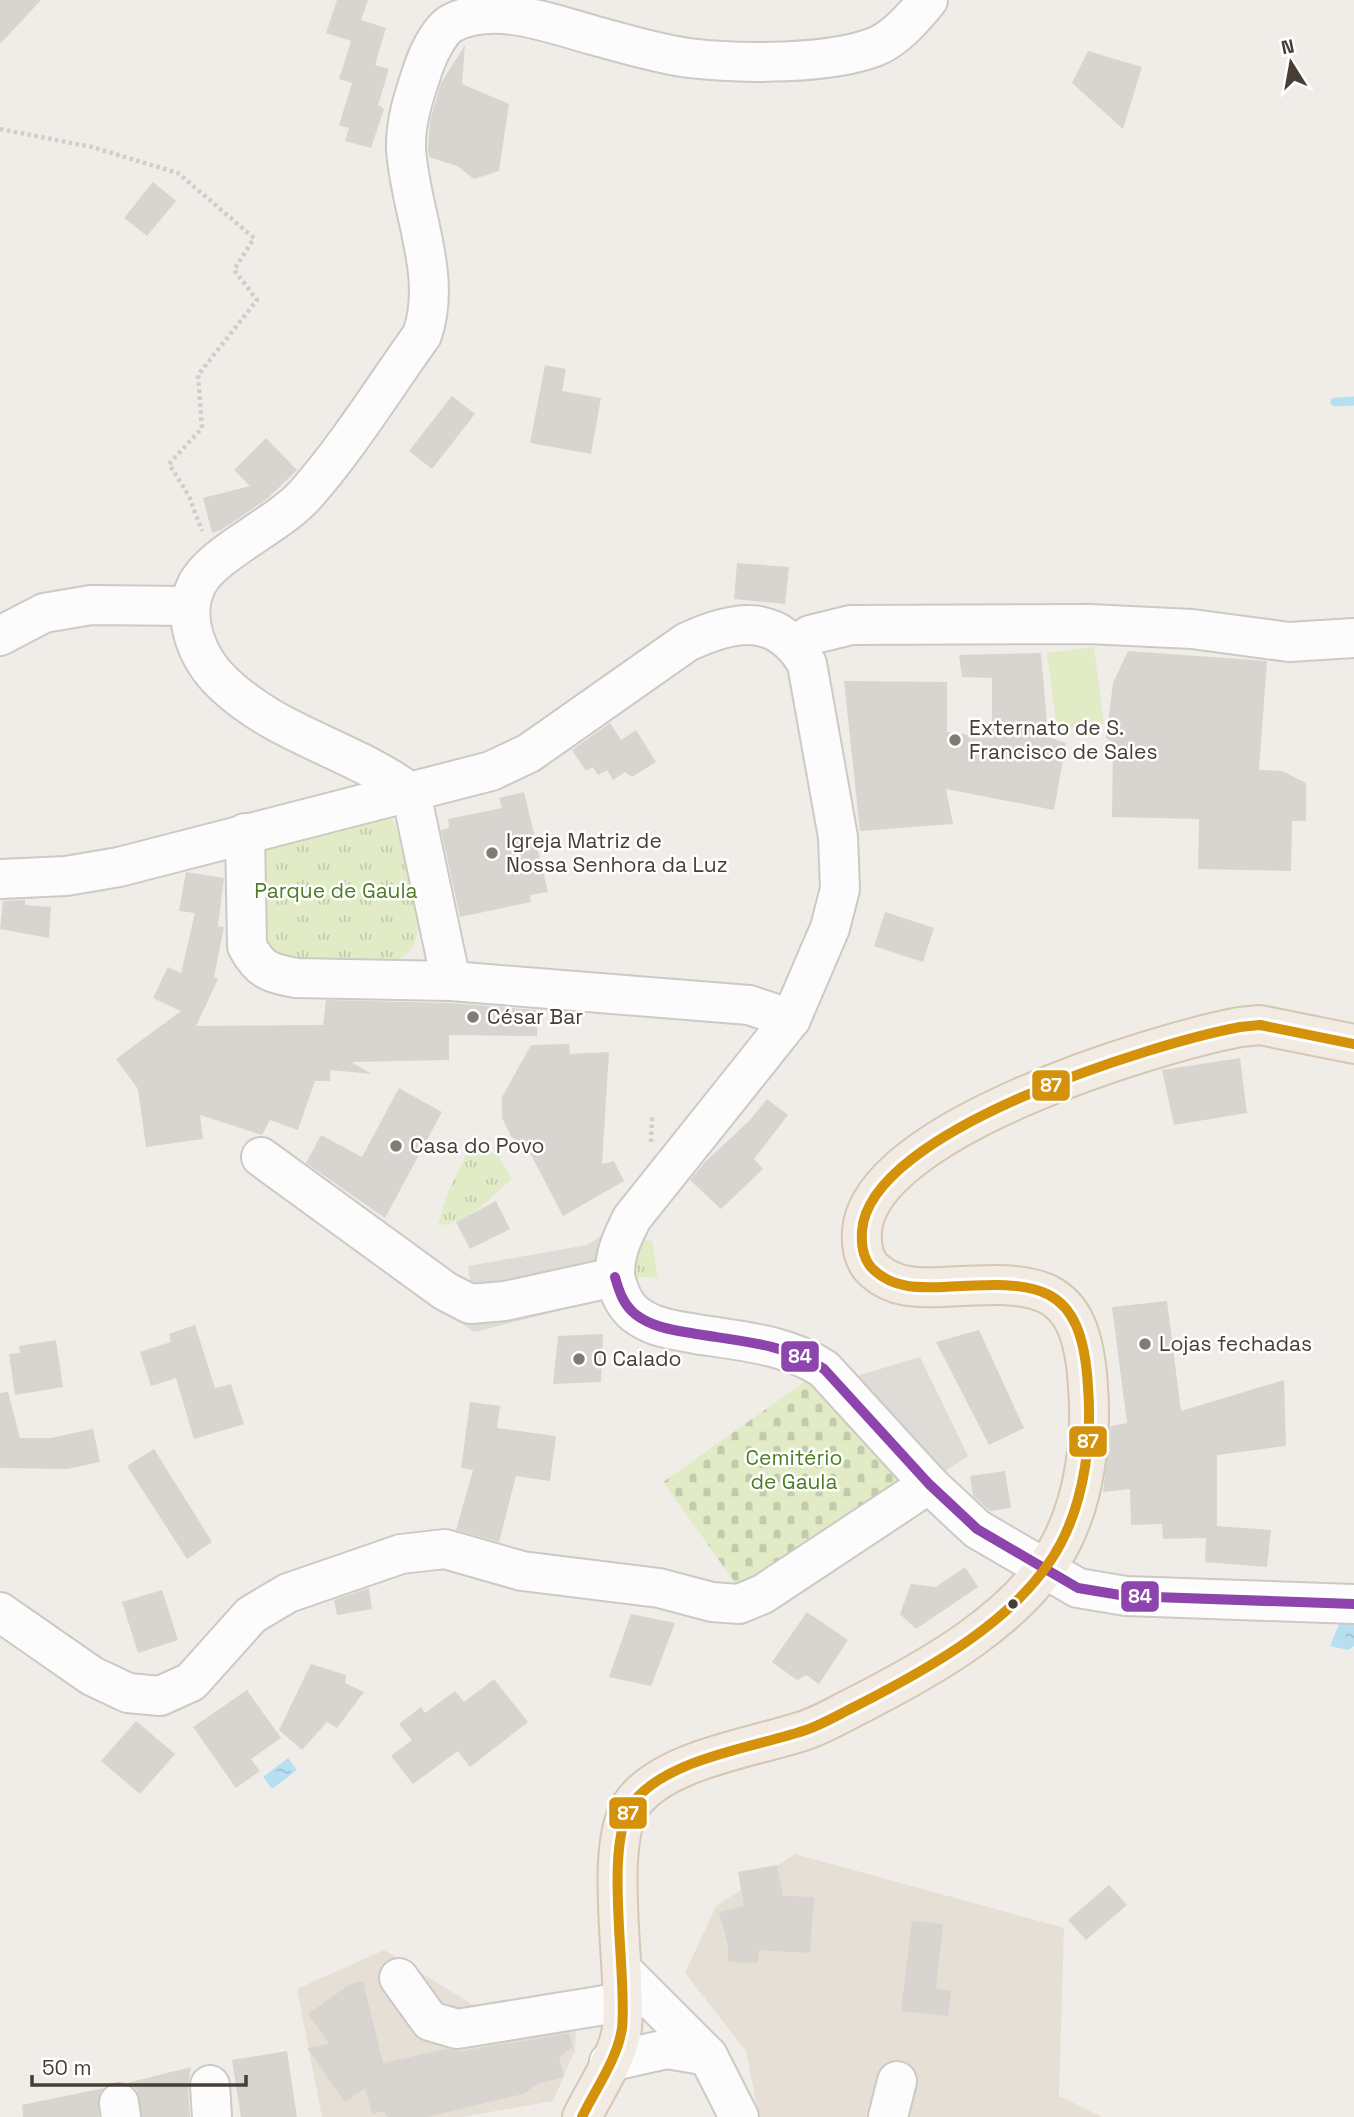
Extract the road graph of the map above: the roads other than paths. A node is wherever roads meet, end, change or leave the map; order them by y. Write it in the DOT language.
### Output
graph roads {
  1 [pos="928,0"];
  2 [pos="444,12"];
  3 [pos="189,606"];
  4 [pos="0,636"];
  5 [pos="1354,638"];
  6 [pos="796,645"];
  7 [pos="411,793"];
  8 [pos="245,833"];
  9 [pos="0,879"];
  10 [pos="451,981"];
  11 [pos="791,1019"];
  12 [pos="1354,1044"];
  13 [pos="261,1157"];
  14 [pos="615,1277"];
  15 [pos="929,1484"];
  16 [pos="1044,1570"];
  17 [pos="1354,1604"];
  18 [pos="0,1612"];
  19 [pos="400,1978"];
  20 [pos="623,1986"];
  21 [pos="708,2056"];
  22 [pos="609,2062"];
  23 [pos="582,2117"];
  24 [pos="739,2117"];
  1 -- 2 [label="street"];
  2 -- 3 [label="street"];
  3 -- 4 [label="street"];
  3 -- 7 [label="street"];
  5 -- 6 [label="street"];
  6 -- 7 [label="street"];
  6 -- 11 [label="street"];
  7 -- 8 [label="street"];
  7 -- 10 [label="street"];
  8 -- 9 [label="street"];
  8 -- 10 [label="street"];
  10 -- 11 [label="street"];
  11 -- 14 [label="street"];
  12 -- 16 [label="main road"];
  13 -- 14 [label="street"];
  14 -- 15 [label="street"];
  15 -- 16 [label="street"];
  15 -- 18 [label="street"];
  16 -- 17 [label="street"];
  16 -- 20 [label="main road"];
  19 -- 20 [label="street"];
  20 -- 21 [label="street"];
  20 -- 22 [label="main road"];
  21 -- 22 [label="street"];
  21 -- 24 [label="street"];
  22 -- 23 [label="main road"];
}
